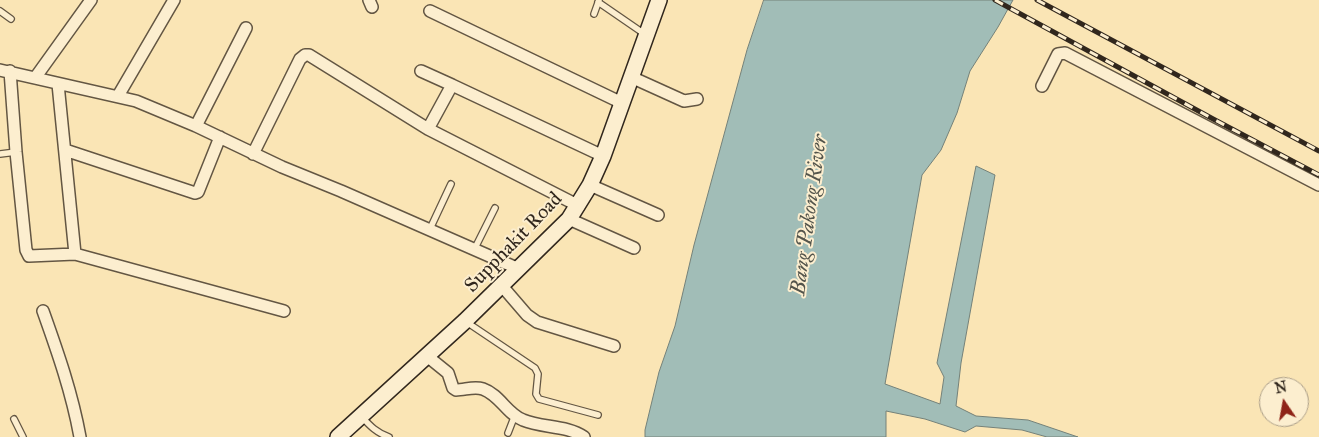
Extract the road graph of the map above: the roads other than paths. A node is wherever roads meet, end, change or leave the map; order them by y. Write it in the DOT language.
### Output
graph roads {
  1 [pos="91,0"];
  2 [pos="174,0"];
  3 [pos="659,0"];
  4 [pos="598,1"];
  5 [pos="0,10"];
  6 [pos="430,11"];
  7 [pos="594,14"];
  8 [pos="11,19"];
  9 [pos="246,28"];
  10 [pos="637,29"];
  11 [pos="5,71"];
  12 [pos="421,71"];
  13 [pos="631,76"];
  14 [pos="35,78"];
  15 [pos="58,84"];
  16 [pos="452,85"];
  17 [pos="1042,86"];
  18 [pos="118,96"];
  19 [pos="697,99"];
  20 [pos="622,103"];
  21 [pos="196,126"];
  22 [pos="428,129"];
  23 [pos="220,137"];
  24 [pos="65,150"];
  25 [pos="16,152"];
  26 [pos="0,154"];
  27 [pos="254,154"];
  28 [pos="603,156"];
  29 [pos="451,184"];
  30 [pos="590,185"];
  31 [pos="1319,185"];
  32 [pos="578,206"];
  33 [pos="495,208"];
  34 [pos="658,215"];
  35 [pos="569,219"];
  36 [pos="429,231"];
  37 [pos="634,248"];
  38 [pos="474,250"];
  39 [pos="76,254"];
  40 [pos="519,269"];
  41 [pos="502,286"];
  42 [pos="43,311"];
  43 [pos="284,311"];
  44 [pos="465,322"];
  45 [pos="614,346"];
  46 [pos="427,356"];
  47 [pos="515,415"];
  48 [pos="598,415"];
  49 [pos="361,416"];
  50 [pos="14,419"];
  51 [pos="508,433"];
  52 [pos="23,437"];
  53 [pos="80,437"];
  54 [pos="338,437"];
  55 [pos="389,437"];
  56 [pos="584,437"];
  1 -- 14 [label="street"];
  2 -- 18 [label="street"];
  3 -- 10 [label="main road, Supphakit Road"];
  4 -- 7 [label="lane"];
  4 -- 10 [label="lane"];
  5 -- 8 [label="lane"];
  6 -- 20 [label="street"];
  9 -- 21 [label="street"];
  10 -- 13 [label="main road, Supphakit Road"];
  11 -- 14 [label="street"];
  11 -- 25 [label="street"];
  12 -- 16 [label="street"];
  13 -- 19 [label="street"];
  13 -- 20 [label="main road, Supphakit Road"];
  14 -- 15 [label="street"];
  15 -- 18 [label="street"];
  15 -- 24 [label="street"];
  16 -- 22 [label="street"];
  16 -- 28 [label="street"];
  17 -- 31 [label="street"];
  18 -- 21 [label="street"];
  20 -- 28 [label="main road, Supphakit Road"];
  21 -- 23 [label="street"];
  22 -- 27 [label="street"];
  22 -- 32 [label="street"];
  23 -- 24 [label="street"];
  23 -- 27 [label="street"];
  24 -- 39 [label="street"];
  25 -- 26 [label="lane"];
  25 -- 39 [label="street"];
  27 -- 36 [label="street"];
  28 -- 30 [label="main road, Supphakit Road"];
  29 -- 36 [label="lane"];
  30 -- 32 [label="main road, Supphakit Road"];
  30 -- 34 [label="street"];
  32 -- 35 [label="main road, Supphakit Road"];
  33 -- 38 [label="lane"];
  35 -- 37 [label="street"];
  35 -- 40 [label="main road, Supphakit Road"];
  36 -- 38 [label="street"];
  38 -- 40 [label="street"];
  39 -- 43 [label="street"];
  40 -- 41 [label="main road, Supphakit Road"];
  41 -- 44 [label="main road, Supphakit Road"];
  41 -- 45 [label="street"];
  42 -- 53 [label="street"];
  44 -- 46 [label="main road, Supphakit Road"];
  44 -- 48 [label="lane"];
  46 -- 47 [label="street"];
  46 -- 49 [label="main road, Supphakit Road"];
  47 -- 51 [label="lane"];
  47 -- 56 [label="street"];
  49 -- 54 [label="main road, Supphakit Road"];
  49 -- 55 [label="lane"];
  50 -- 52 [label="lane"];
}
